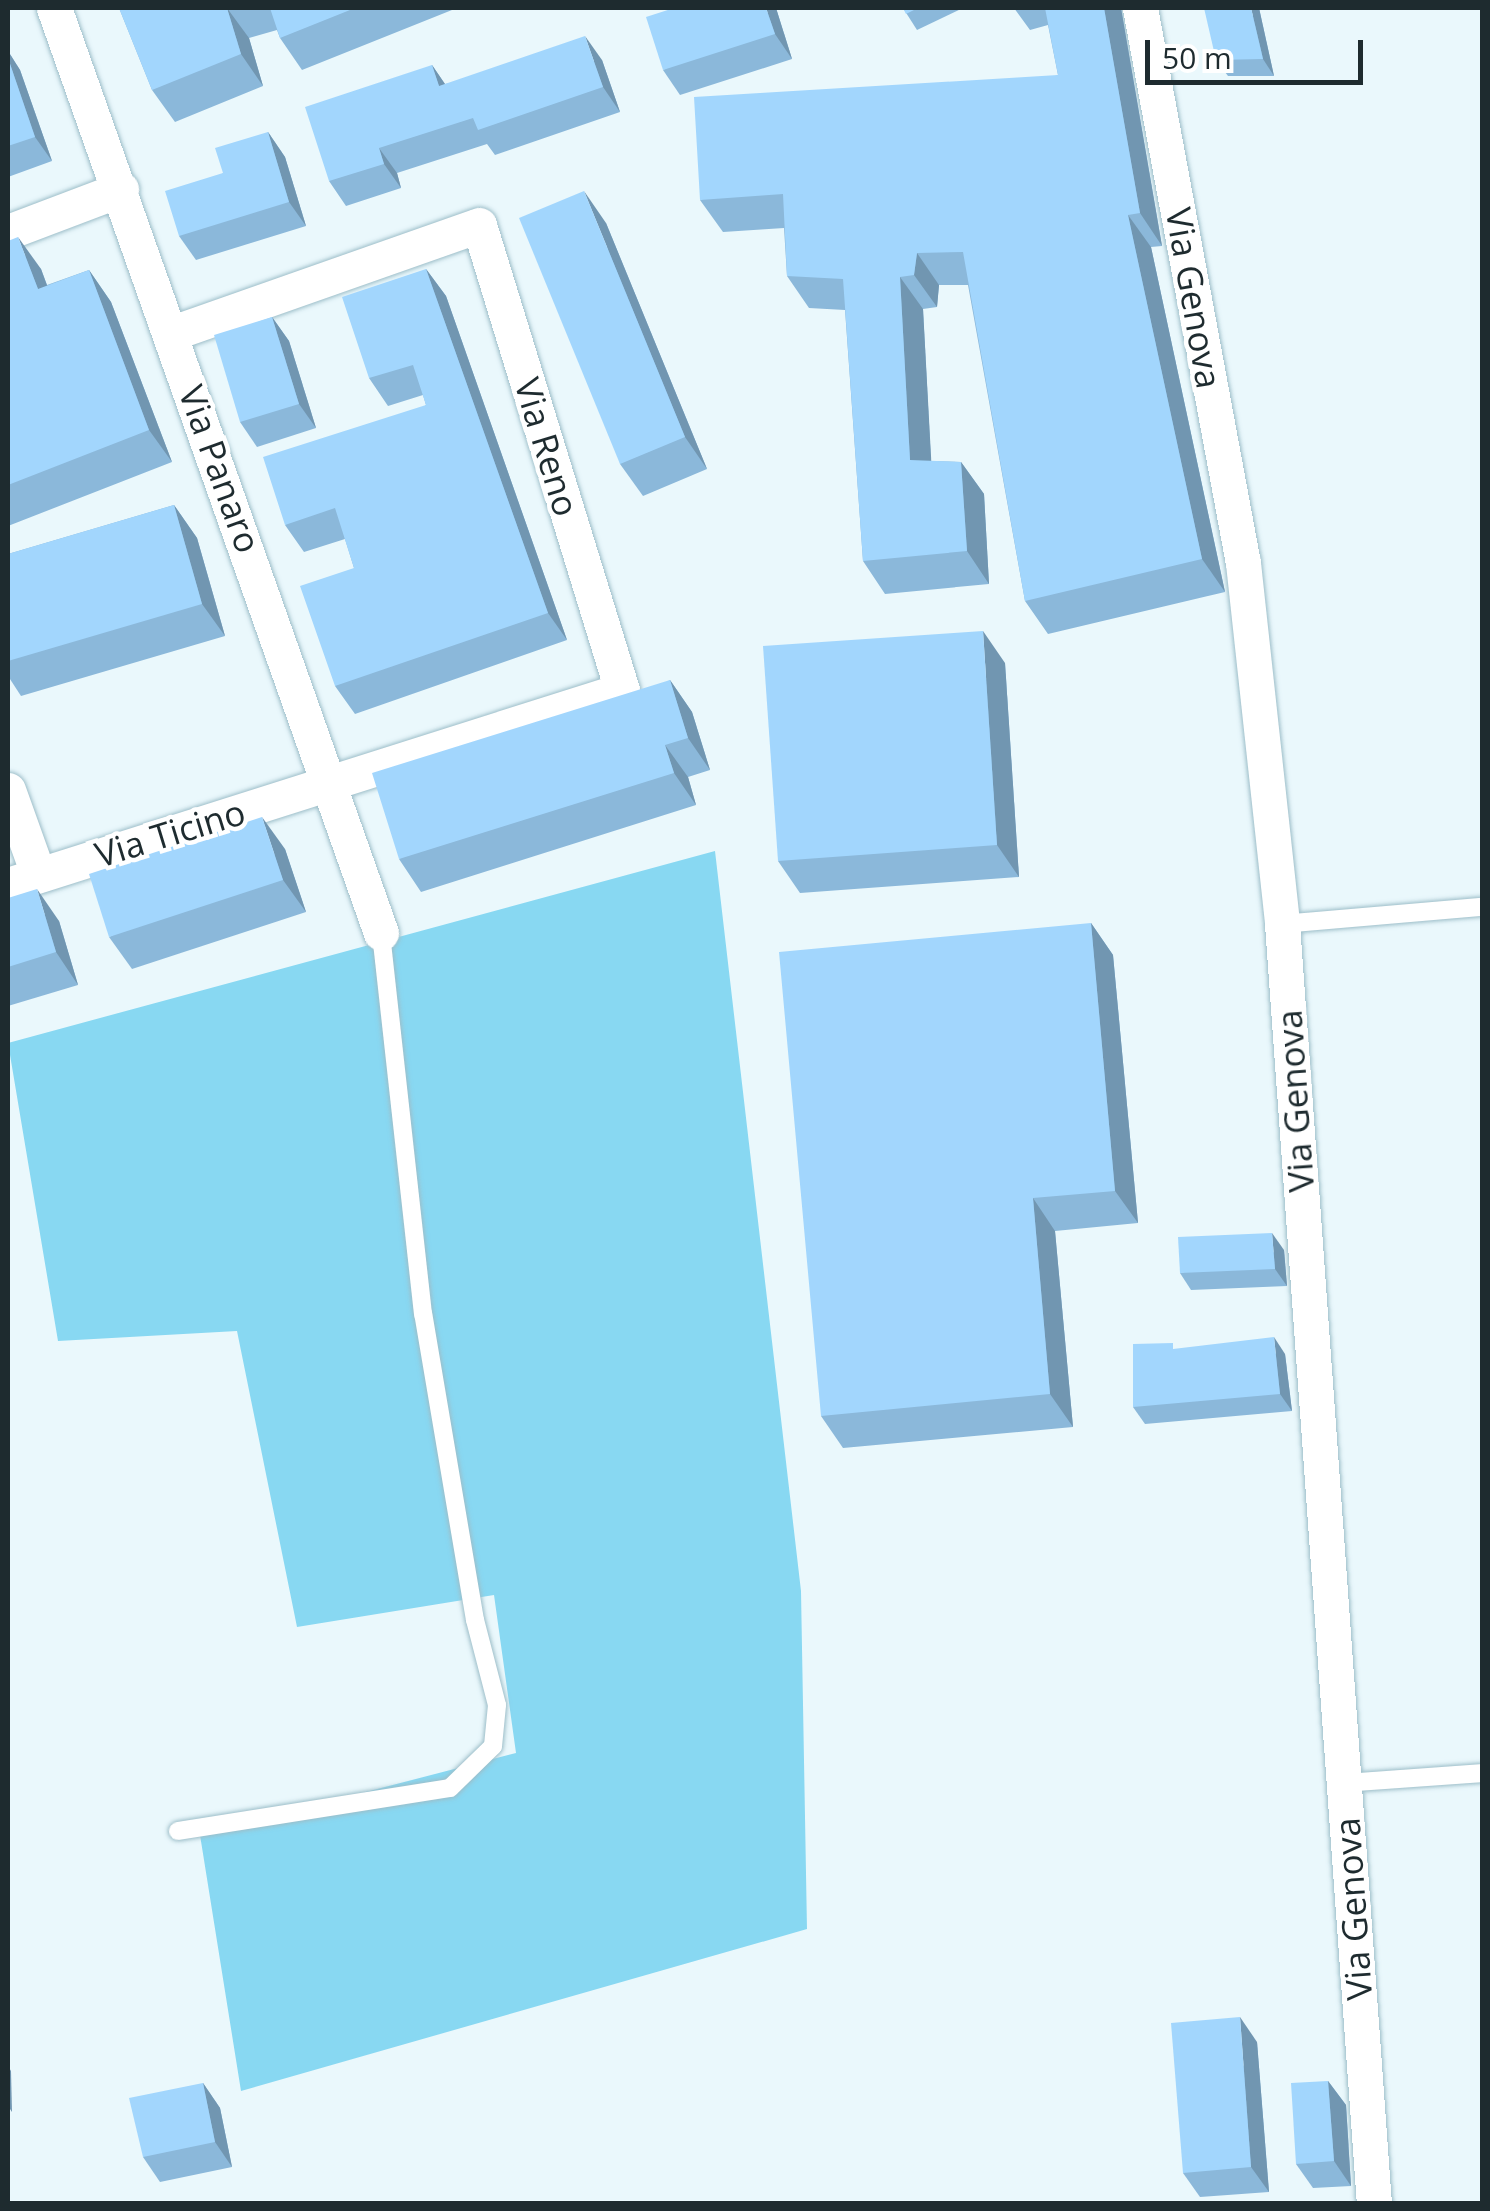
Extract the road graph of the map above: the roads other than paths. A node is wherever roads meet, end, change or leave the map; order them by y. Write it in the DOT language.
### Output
graph roads {
  1 [pos="54,8"];
  2 [pos="1140,8"];
  3 [pos="121,188"];
  4 [pos="8,232"];
  5 [pos="172,333"];
  6 [pos="332,782"];
  7 [pos="8,790"];
  8 [pos="23,880"];
  9 [pos="1482,907"];
  10 [pos="1282,924"];
  11 [pos="381,933"];
  12 [pos="1482,1773"];
  13 [pos="1344,1783"];
  14 [pos="178,1831"];
  15 [pos="1374,2204"];
  1 -- 3 [label="street, Via Panaro"];
  2 -- 10 [label="street, Via Genova"];
  3 -- 4 [label="street"];
  3 -- 5 [label="street, Via Panaro"];
  5 -- 6 [label="street, Via Panaro"];
  5 -- 6 [label="street, Via Reno"];
  6 -- 8 [label="street, Via Ticino"];
  6 -- 11 [label="street, Via Panaro"];
  7 -- 8 [label="street"];
  9 -- 10 [label="lane"];
  10 -- 13 [label="street, Via Genova"];
  11 -- 14 [label="lane"];
  12 -- 13 [label="lane"];
  13 -- 15 [label="street, Via Genova"];
}
